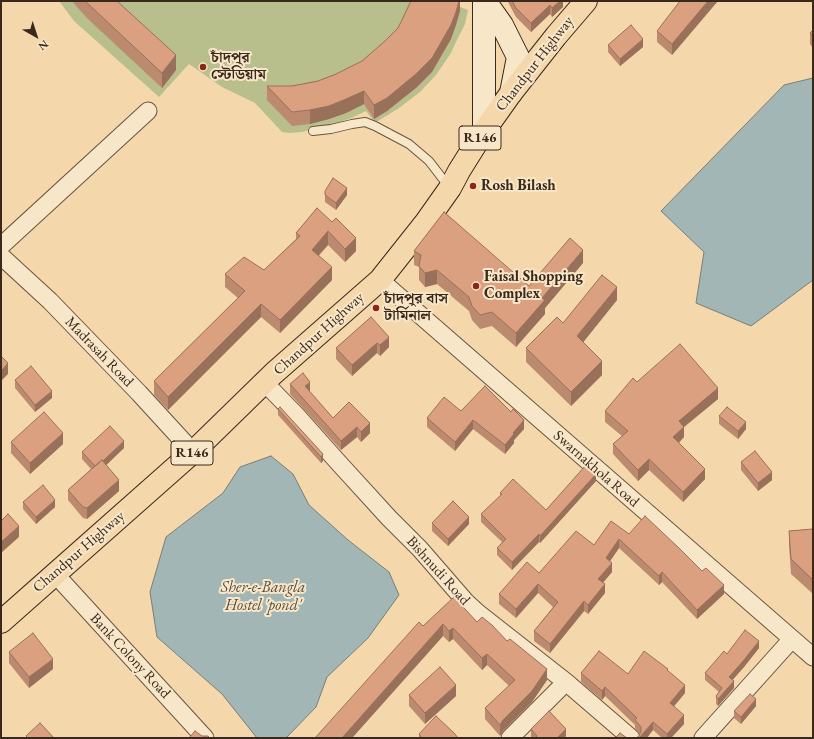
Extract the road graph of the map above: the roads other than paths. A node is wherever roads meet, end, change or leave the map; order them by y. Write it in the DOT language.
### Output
graph roads {
  1 [pos="484,1"];
  2 [pos="586,1"];
  3 [pos="511,93"];
  4 [pos="148,111"];
  5 [pos="312,131"];
  6 [pos="484,131"];
  7 [pos="450,188"];
  8 [pos="1,246"];
  9 [pos="1,256"];
  10 [pos="380,280"];
  11 [pos="265,383"];
  12 [pos="193,452"];
  13 [pos="54,574"];
  14 [pos="1,622"];
  15 [pos="792,639"];
  16 [pos="813,657"];
  17 [pos="566,682"];
  18 [pos="205,738"];
  19 [pos="510,738"];
  20 [pos="631,738"];
  21 [pos="703,738"];
  1 -- 3 [label="street"];
  1 -- 6 [label="street"];
  2 -- 3 [label="main road, Chandpur Highway / R146"];
  3 -- 6 [label="main road, Chandpur Highway / R146"];
  4 -- 8 [label="street"];
  5 -- 7 [label="lane"];
  6 -- 7 [label="main road, Chandpur Highway / R146"];
  7 -- 10 [label="main road, Chandpur Highway / R146"];
  9 -- 12 [label="street, Madrasah Road"];
  10 -- 11 [label="main road, Chandpur Highway / R146"];
  10 -- 15 [label="street, Swarnakhola Road"];
  11 -- 12 [label="main road, Chandpur Highway / R146"];
  11 -- 17 [label="street, Bishnudi Road"];
  12 -- 13 [label="main road, Chandpur Highway / R146"];
  13 -- 14 [label="main road, Chandpur Highway / R146"];
  13 -- 18 [label="street, Bank Colony Road"];
  15 -- 16 [label="street, Swarnakhola Road"];
  15 -- 21 [label="street"];
  17 -- 19 [label="street"];
  17 -- 20 [label="street, Bishnudi Road"];
}
